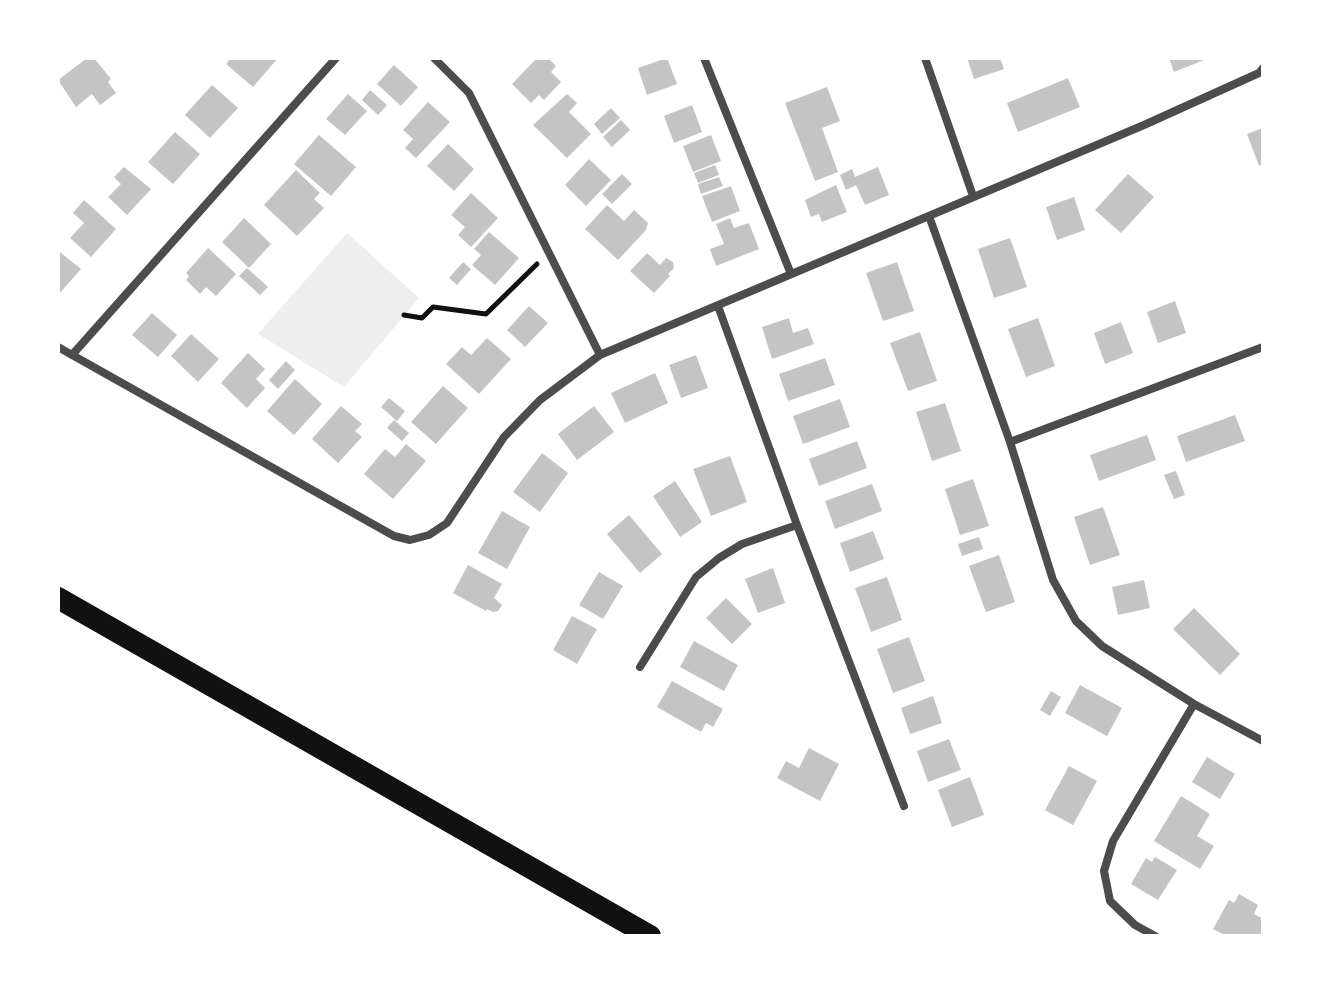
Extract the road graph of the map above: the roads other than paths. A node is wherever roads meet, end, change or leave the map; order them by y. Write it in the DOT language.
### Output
graph roads {
  1 [pos="336,58"];
  2 [pos="434,58"];
  3 [pos="704,58"];
  4 [pos="925,58"];
  5 [pos="1263,68"];
  6 [pos="973,196"];
  7 [pos="929,216"];
  8 [pos="791,274"];
  9 [pos="718,306"];
  10 [pos="58,347"];
  11 [pos="1263,347"];
  12 [pos="72,355"];
  13 [pos="600,355"];
  14 [pos="1010,442"];
  15 [pos="797,525"];
  16 [pos="58,598"];
  17 [pos="640,667"];
  18 [pos="1194,704"];
  19 [pos="1263,741"];
  20 [pos="904,806"];
  21 [pos="650,936"];
  22 [pos="1155,936"];
  1 -- 12 [label="street"];
  2 -- 13 [label="street"];
  3 -- 8 [label="street"];
  4 -- 6 [label="street"];
  5 -- 6 [label="street"];
  6 -- 7 [label="street"];
  7 -- 8 [label="street"];
  7 -- 14 [label="street"];
  8 -- 9 [label="street"];
  9 -- 13 [label="street"];
  9 -- 15 [label="street"];
  10 -- 12 [label="street"];
  11 -- 14 [label="street"];
  12 -- 13 [label="street"];
  14 -- 18 [label="street"];
  15 -- 17 [label="street"];
  15 -- 20 [label="street"];
  16 -- 21 [label="highway"];
  18 -- 19 [label="street"];
  18 -- 22 [label="street"];
}
